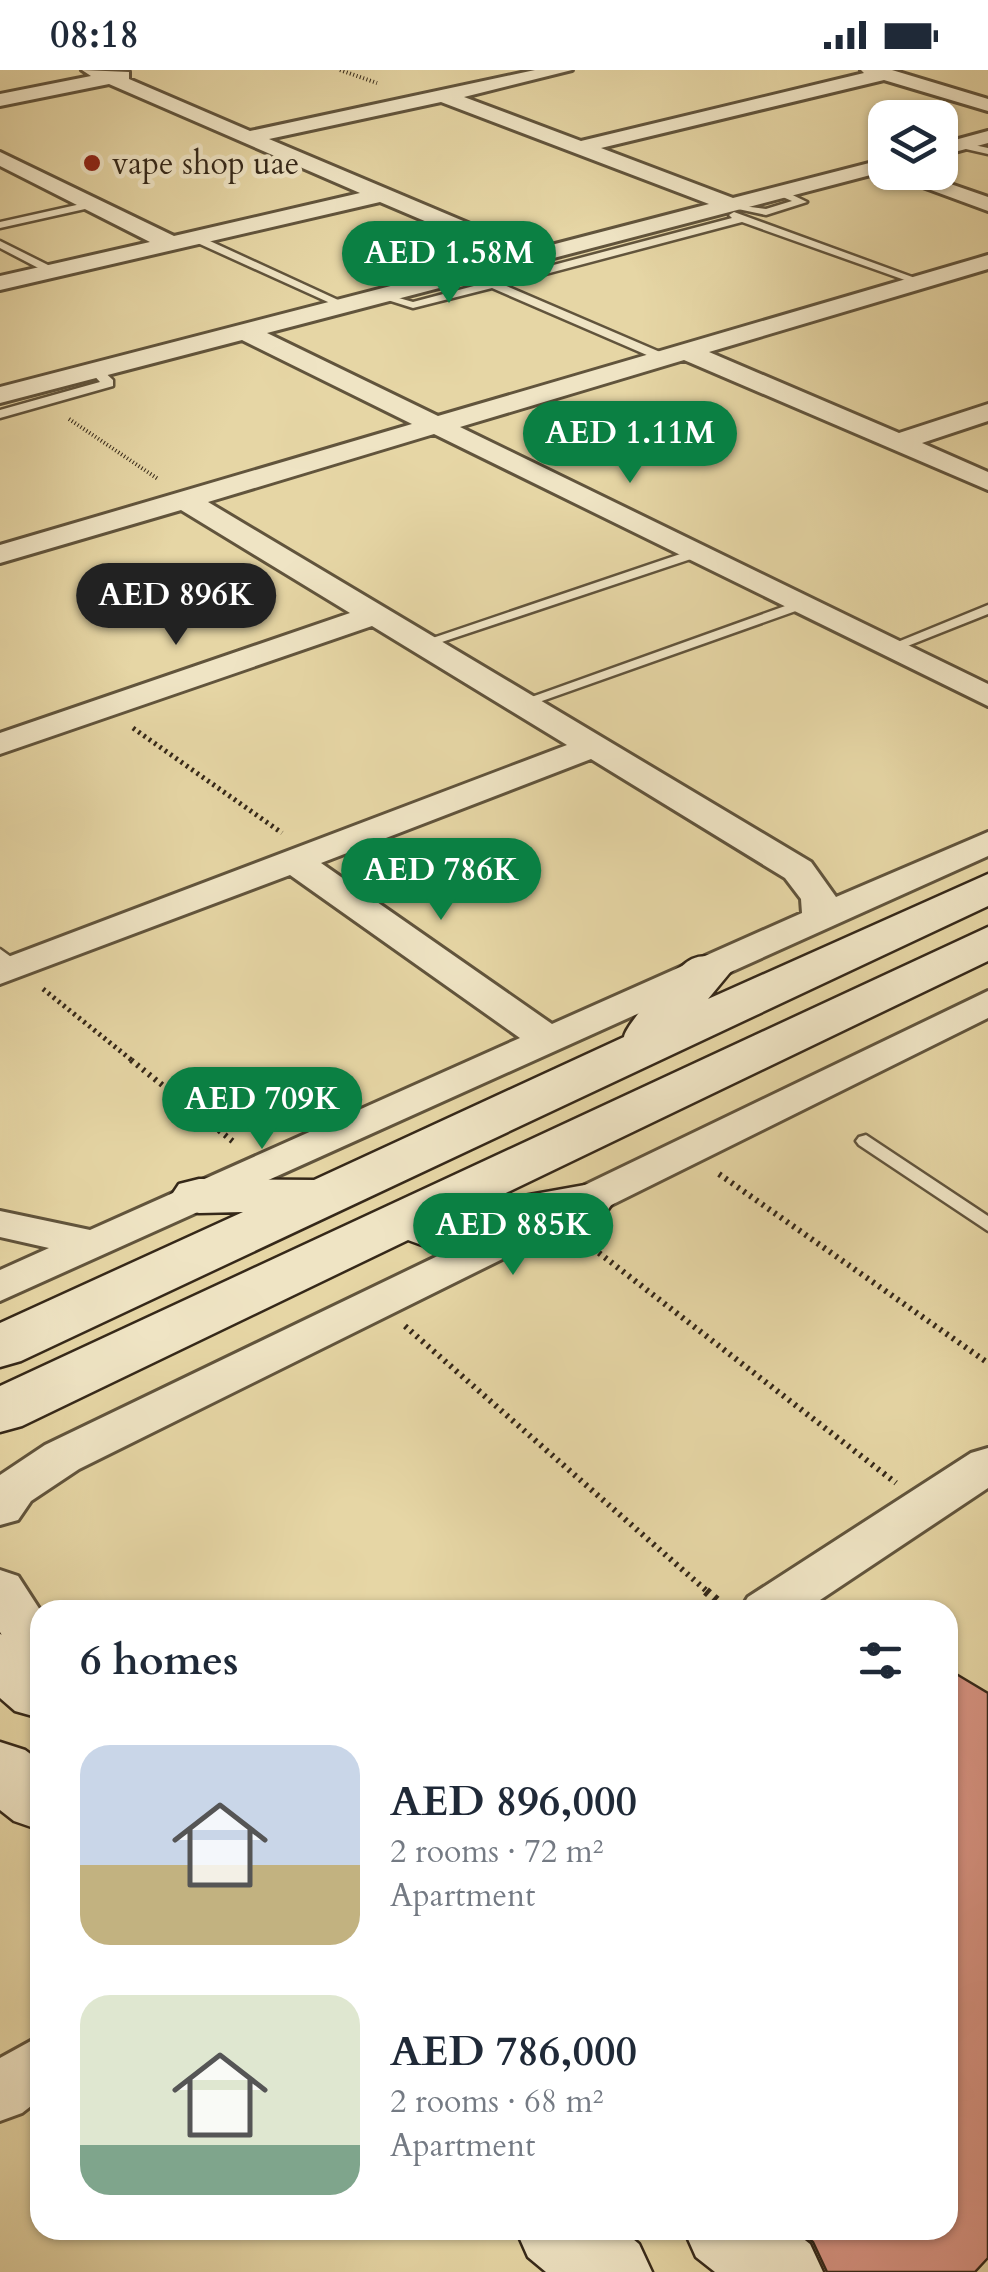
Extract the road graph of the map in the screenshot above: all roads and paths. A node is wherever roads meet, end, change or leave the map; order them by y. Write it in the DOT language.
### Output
graph roads {
  1 [pos="152,70"];
  2 [pos="562,70"];
  3 [pos="878,72"];
  4 [pos="101,74"];
  5 [pos="947,74"];
  6 [pos="911,82"];
  7 [pos="444,96"];
  8 [pos="0,100"];
  9 [pos="988,105"];
  10 [pos="988,137"];
  11 [pos="250,138"];
  12 [pos="958,146"];
  13 [pos="581,148"];
  14 [pos="958,149"];
  15 [pos="988,151"];
  16 [pos="0,158"];
  17 [pos="868,173"];
  18 [pos="44,183"];
  19 [pos="15,190"];
  20 [pos="947,190"];
  21 [pos="382,195"];
  22 [pos="988,204"];
  23 [pos="90,205"];
  24 [pos="731,210"];
  25 [pos="0,225"];
  26 [pos="195,238"];
  27 [pos="0,244"];
  28 [pos="170,244"];
  29 [pos="563,249"];
  30 [pos="529,257"];
  31 [pos="588,259"];
  32 [pos="988,262"];
  33 [pos="52,271"];
  34 [pos="920,282"];
  35 [pos="0,283"];
  36 [pos="493,284"];
  37 [pos="381,296"];
  38 [pos="343,306"];
  39 [pos="244,331"];
  40 [pos="674,355"];
  41 [pos="96,370"];
  42 [pos="0,395"];
  43 [pos="42,403"];
  44 [pos="988,412"];
  45 [pos="0,414"];
  46 [pos="442,425"];
  47 [pos="897,443"];
  48 [pos="988,482"];
  49 [pos="188,499"];
  50 [pos="698,552"];
  51 [pos="0,554"];
  52 [pos="802,604"];
  53 [pos="988,609"];
  54 [pos="374,615"];
  55 [pos="422,644"];
  56 [pos="890,648"];
  57 [pos="988,696"];
  58 [pos="520,704"];
  59 [pos="101,706"];
  60 [pos="0,744"];
  61 [pos="592,746"];
  62 [pos="988,843"];
  63 [pos="303,858"];
  64 [pos="798,870"];
  65 [pos="895,885"];
  66 [pos="988,888"];
  67 [pos="821,919"];
  68 [pos="988,942"];
  69 [pos="5,965"];
  70 [pos="707,970"];
  71 [pos="988,1003"];
  72 [pos="548,1040"];
  73 [pos="630,1054"];
  74 [pos="866,1141"];
  75 [pos="688,1152"];
  76 [pos="264,1166"];
  77 [pos="327,1193"];
  78 [pos="199,1196"];
  79 [pos="569,1209"];
  80 [pos="0,1224"];
  81 [pos="988,1225"];
  82 [pos="0,1238"];
  83 [pos="359,1243"];
  84 [pos="93,1244"];
  85 [pos="0,1264"];
  86 [pos="0,1287"];
  87 [pos="378,1302"];
  88 [pos="0,1347"];
  89 [pos="988,1363"];
  90 [pos="0,1411"];
  91 [pos="988,1464"];
  92 [pos="926,1507"];
  93 [pos="0,1508"];
  94 [pos="0,1589"];
  95 [pos="717,1600"];
  96 [pos="782,1600"];
  97 [pos="30,1637"];
  98 [pos="0,1660"];
  99 [pos="30,1684"];
  100 [pos="0,1770"];
  101 [pos="30,1793"];
  102 [pos="0,1807"];
  103 [pos="30,1819"];
  104 [pos="30,2071"];
  105 [pos="0,2094"];
  106 [pos="570,2240"];
  107 [pos="739,2240"];
  108 [pos="609,2272"];
  109 [pos="780,2272"];
  1 -- 4 [label="street"];
  2 -- 7 [label="street"];
  3 -- 6 [label="street"];
  3 -- 13 [label="street"];
  4 -- 8 [label="street"];
  4 -- 11 [label="street"];
  5 -- 6 [label="street"];
  6 -- 9 [label="street"];
  7 -- 11 [label="street"];
  7 -- 13 [label="street"];
  10 -- 12 [label="street"];
  11 -- 21 [label="street"];
  13 -- 24 [label="street"];
  14 -- 15 [label="lane"];
  16 -- 18 [label="street"];
  17 -- 24 [label="street"];
  18 -- 19 [label="street"];
  18 -- 23 [label="street"];
  20 -- 22 [label="street"];
  21 -- 26 [label="street"];
  21 -- 30 [label="street"];
  23 -- 25 [label="lane"];
  23 -- 28 [label="street"];
  24 -- 29 [label="street"];
  24 -- 31 [label="lane"];
  24 -- 34 [label="lane"];
  26 -- 28 [label="street"];
  26 -- 38 [label="lane"];
  27 -- 33 [label="lane"];
  28 -- 33 [label="street"];
  29 -- 30 [label="street"];
  29 -- 31 [label="lane"];
  30 -- 37 [label="street"];
  31 -- 36 [label="lane"];
  32 -- 34 [label="street"];
  33 -- 35 [label="street"];
  34 -- 40 [label="street"];
  36 -- 37 [label="lane"];
  36 -- 40 [label="lane"];
  37 -- 38 [label="street"];
  38 -- 39 [label="street"];
  39 -- 41 [label="street"];
  39 -- 46 [label="street"];
  40 -- 46 [label="street"];
  40 -- 47 [label="street"];
  41 -- 42 [label="street"];
  41 -- 43 [label="lane"];
  43 -- 45 [label="lane"];
  43 -- 49 [label="path"];
  44 -- 47 [label="street"];
  46 -- 49 [label="street"];
  46 -- 50 [label="street"];
  47 -- 48 [label="street"];
  49 -- 51 [label="street"];
  49 -- 54 [label="street"];
  50 -- 52 [label="street"];
  50 -- 55 [label="lane"];
  52 -- 56 [label="street"];
  52 -- 58 [label="lane"];
  53 -- 56 [label="lane"];
  54 -- 55 [label="street"];
  54 -- 59 [label="street"];
  55 -- 58 [label="street"];
  56 -- 57 [label="street"];
  58 -- 61 [label="street"];
  59 -- 60 [label="street"];
  59 -- 63 [label="path"];
  61 -- 63 [label="street"];
  61 -- 64 [label="street"];
  62 -- 65 [label="street"];
  63 -- 69 [label="street"];
  63 -- 72 [label="street"];
  64 -- 65 [label="street"];
  64 -- 67 [label="street"];
  65 -- 67 [label="street"];
  66 -- 73 [label="main road"];
  67 -- 70 [label="street"];
  68 -- 83 [label="main road"];
  69 -- 76 [label="path"];
  70 -- 72 [label="street"];
  70 -- 73 [label="main road"];
  71 -- 75 [label="street"];
  72 -- 76 [label="street"];
  73 -- 77 [label="main road"];
  74 -- 81 [label="lane"];
  75 -- 79 [label="street"];
  75 -- 89 [label="path"];
  76 -- 78 [label="street"];
  77 -- 78 [label="main road"];
  77 -- 88 [label="main road"];
  78 -- 84 [label="street"];
  79 -- 83 [label="main road"];
  79 -- 87 [label="street"];
  79 -- 92 [label="path"];
  80 -- 84 [label="street"];
  82 -- 85 [label="street"];
  83 -- 90 [label="main road"];
  84 -- 86 [label="street"];
  87 -- 93 [label="street"];
  87 -- 95 [label="path"];
  91 -- 92 [label="street"];
  92 -- 96 [label="street"];
  94 -- 97 [label="street"];
  98 -- 99 [label="main road"];
  100 -- 101 [label="main road"];
  102 -- 103 [label="street"];
  104 -- 105 [label="street"];
  106 -- 108 [label="main road"];
  107 -- 109 [label="main road"];
}
